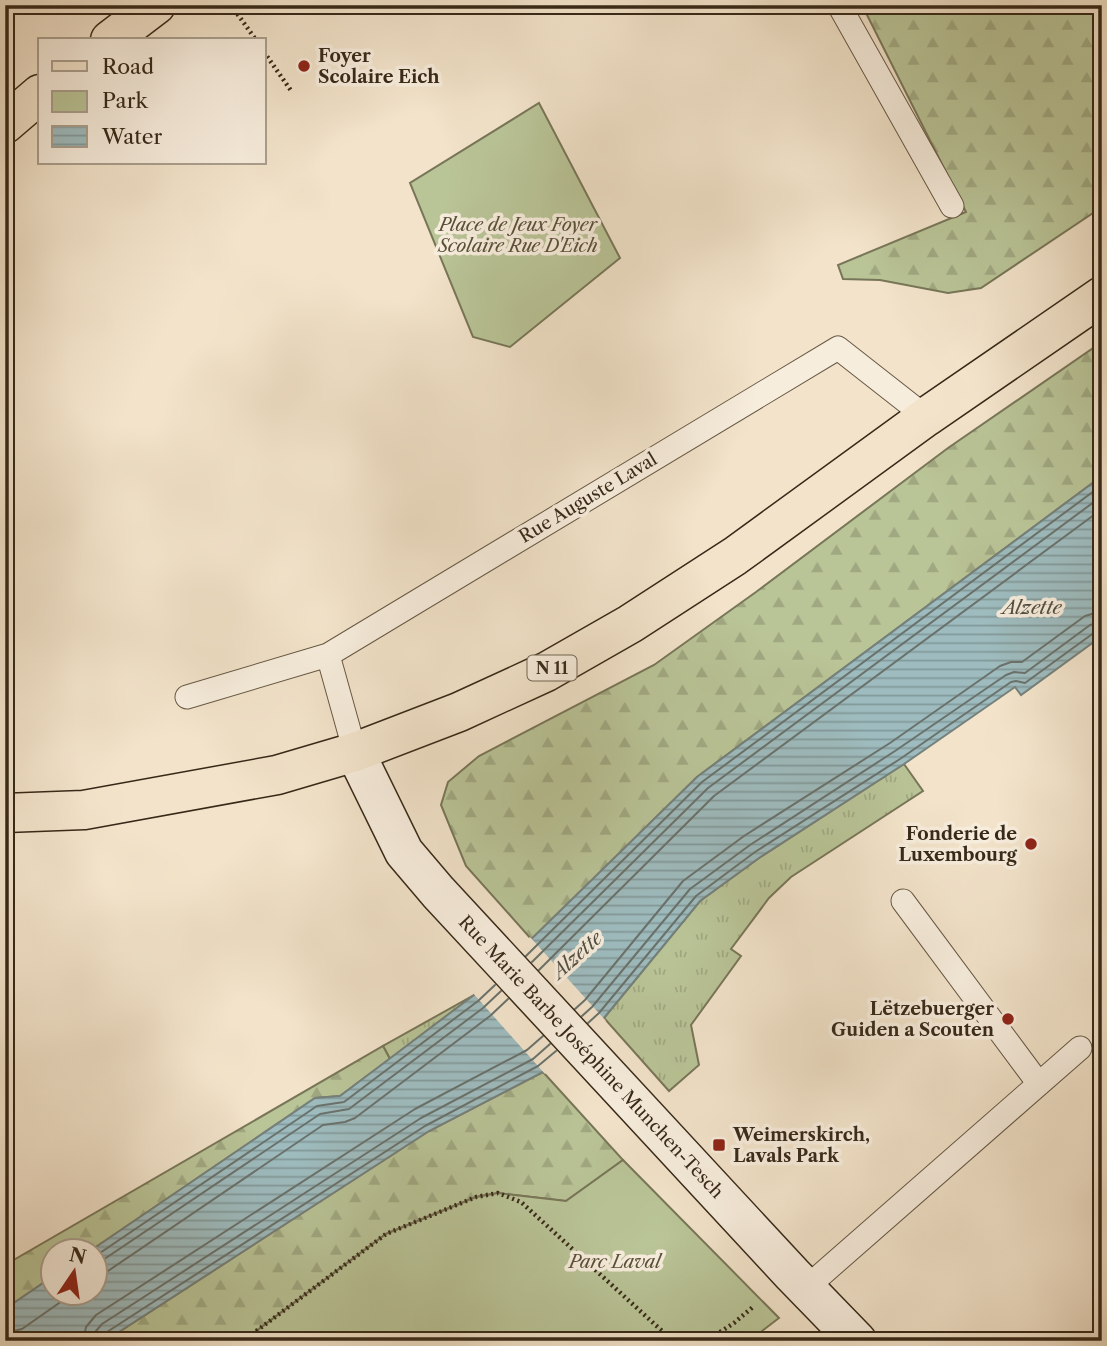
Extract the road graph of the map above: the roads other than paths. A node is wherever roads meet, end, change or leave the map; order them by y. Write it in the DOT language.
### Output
graph roads {
  1 [pos="156,5"];
  2 [pos="839,5"];
  3 [pos="113,38"];
  4 [pos="38,95"];
  5 [pos="5,124"];
  6 [pos="952,206"];
  7 [pos="1102,296"];
  8 [pos="926,417"];
  9 [pos="328,655"];
  10 [pos="187,697"];
  11 [pos="355,752"];
  12 [pos="5,814"];
  13 [pos="903,901"];
  14 [pos="1080,1048"];
  15 [pos="1038,1084"];
  16 [pos="799,1281"];
  17 [pos="857,1341"];
  1 -- 3 [label="main road"];
  2 -- 6 [label="lane"];
  4 -- 5 [label="main road"];
  7 -- 8 [label="main road, N 11"];
  8 -- 9 [label="lane, Rue Auguste Laval"];
  8 -- 11 [label="main road, N 11"];
  9 -- 10 [label="lane"];
  9 -- 11 [label="lane"];
  11 -- 12 [label="main road, N 11"];
  11 -- 16 [label="main road, Rue Marie Barbe Joséphine Munchen-Tesch"];
  13 -- 15 [label="lane"];
  14 -- 15 [label="lane"];
  15 -- 16 [label="lane"];
  16 -- 17 [label="main road, Rue Marie Barbe Joséphine Munchen-Tesch"];
}
